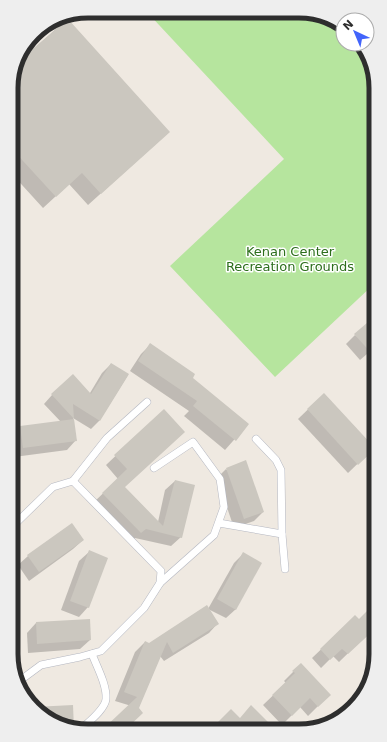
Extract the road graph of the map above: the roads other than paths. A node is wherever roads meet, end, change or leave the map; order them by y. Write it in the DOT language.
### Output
graph roads {
  1 [pos="147,402"];
  2 [pos="256,439"];
  3 [pos="154,468"];
  4 [pos="73,481"];
  5 [pos="18,521"];
  6 [pos="219,523"];
  7 [pos="282,534"];
  8 [pos="285,569"];
  9 [pos="160,583"];
  10 [pos="92,654"];
  11 [pos="23,678"];
  12 [pos="86,724"];
  1 -- 4 [label="lane"];
  2 -- 7 [label="lane"];
  3 -- 6 [label="lane"];
  4 -- 5 [label="lane"];
  4 -- 9 [label="lane"];
  6 -- 7 [label="lane"];
  6 -- 9 [label="lane"];
  7 -- 8 [label="lane"];
  9 -- 10 [label="lane"];
  10 -- 11 [label="lane"];
  10 -- 12 [label="lane"];
}
